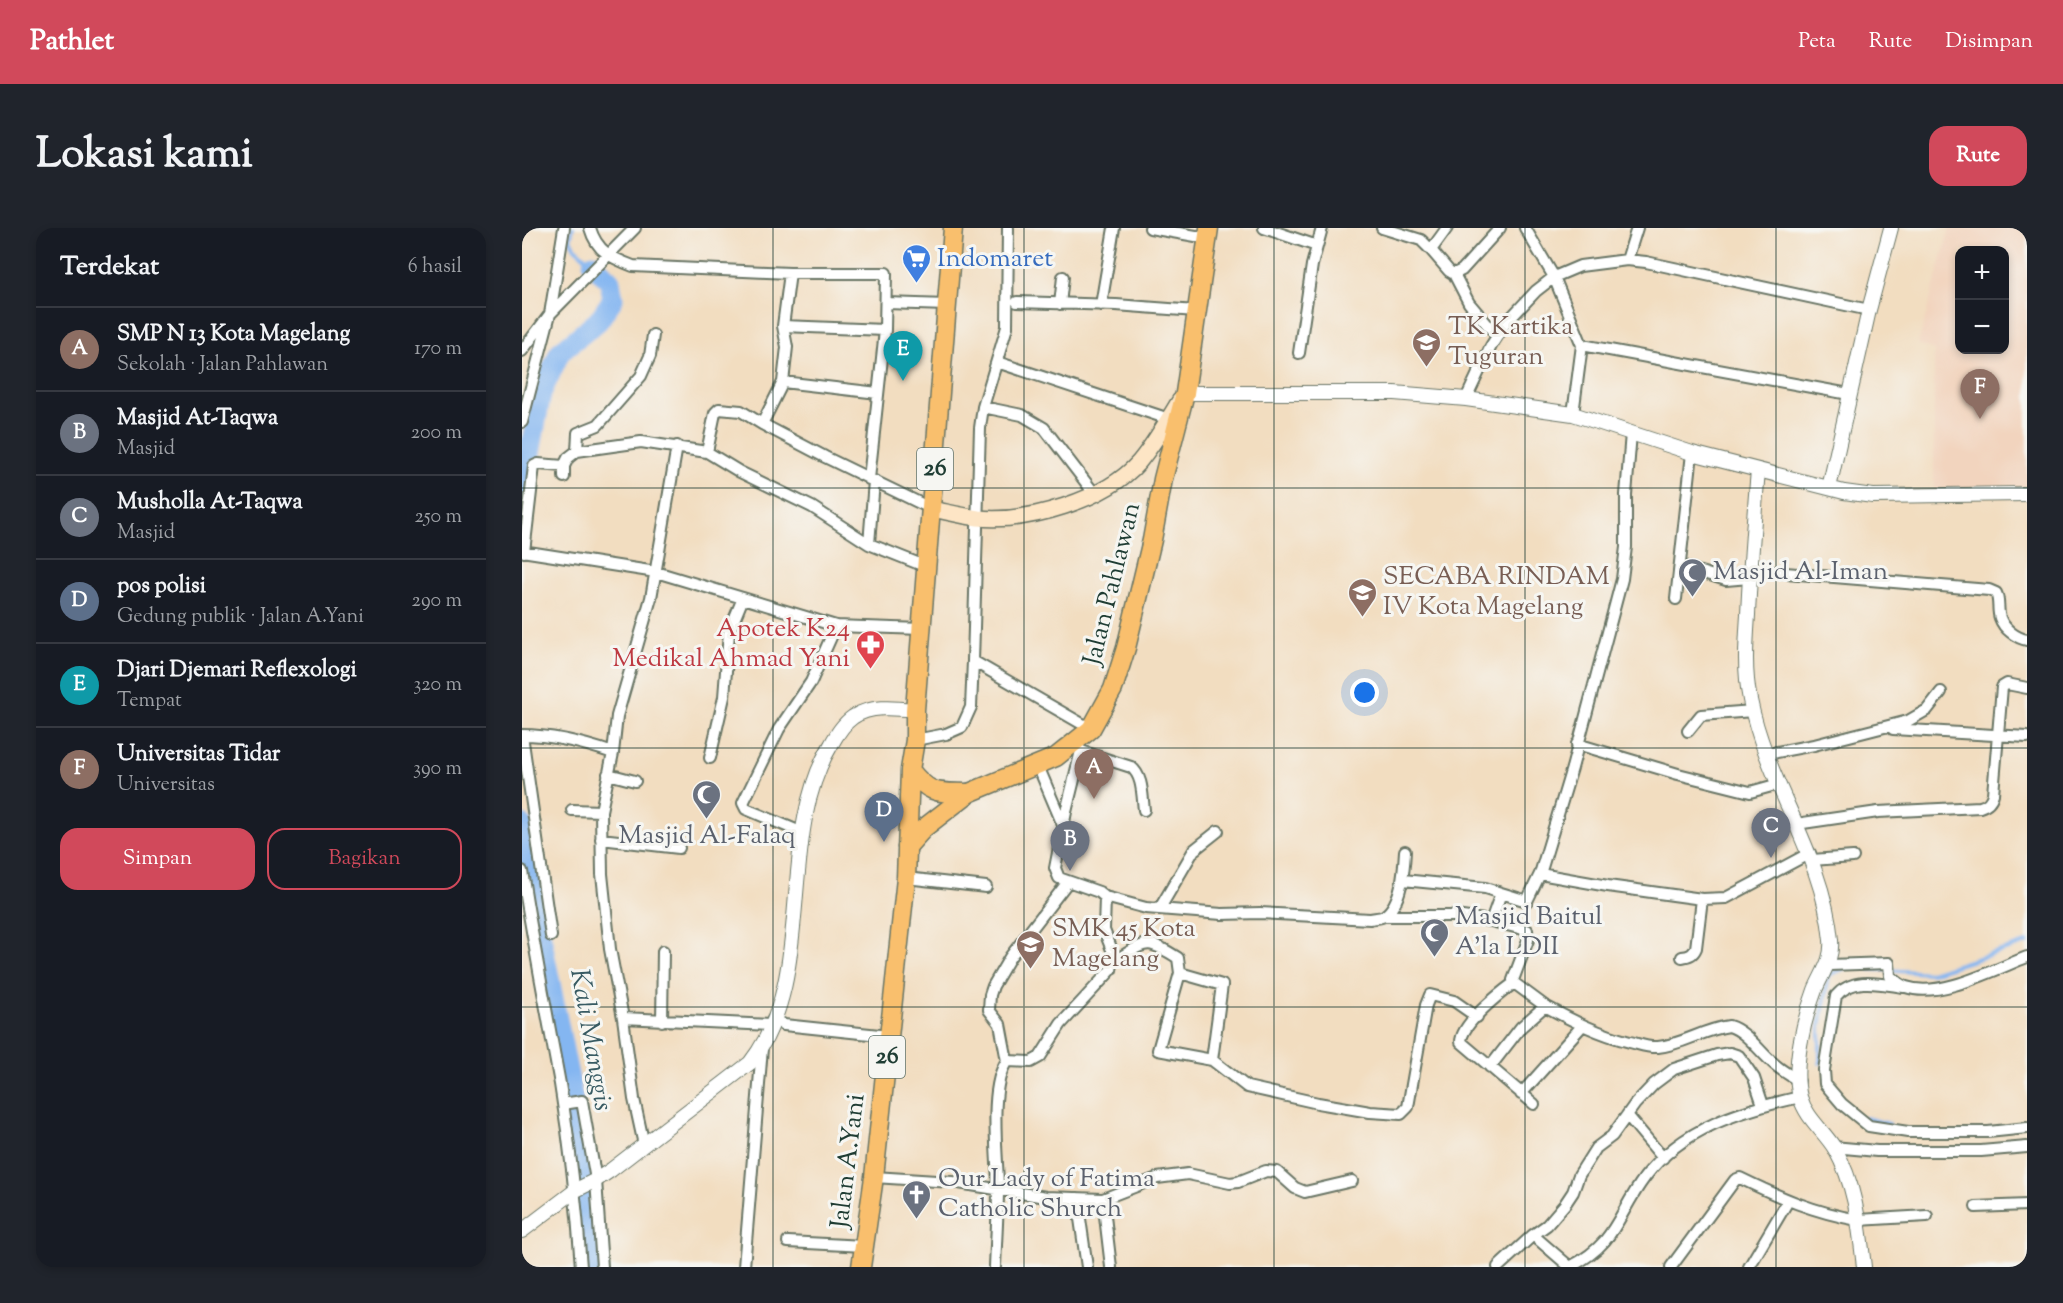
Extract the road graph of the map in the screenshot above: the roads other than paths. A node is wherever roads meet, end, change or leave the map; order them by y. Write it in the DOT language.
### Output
graph roads {
  1 [pos="564,228"];
  2 [pos="590,228"];
  3 [pos="635,228"];
  4 [pos="953,228"];
  5 [pos="1008,228"];
  6 [pos="1114,228"];
  7 [pos="1150,228"];
  8 [pos="1264,228"];
  9 [pos="1322,228"];
  10 [pos="1382,228"];
  11 [pos="1447,228"];
  12 [pos="1500,228"];
  13 [pos="1525,228"];
  14 [pos="1637,228"];
  15 [pos="1891,228"];
  16 [pos="1208,233"];
  17 [pos="1317,246"];
  18 [pos="1431,250"];
  19 [pos="605,259"];
  20 [pos="1627,260"];
  21 [pos="790,273"];
  22 [pos="1454,274"];
  23 [pos="1063,277"];
  24 [pos="1554,277"];
  25 [pos="1017,302"];
  26 [pos="886,303"];
  27 [pos="1060,304"];
  28 [pos="947,305"];
  29 [pos="1101,305"];
  30 [pos="1869,310"];
  31 [pos="1196,311"];
  32 [pos="550,314"];
  33 [pos="783,326"];
  34 [pos="885,330"];
  35 [pos="653,335"];
  36 [pos="1497,336"];
  37 [pos="1582,345"];
  38 [pos="522,351"];
  39 [pos="1299,353"];
  40 [pos="997,362"];
  41 [pos="783,382"];
  42 [pos="878,393"];
  43 [pos="1185,393"];
  44 [pos="1849,394"];
  45 [pos="1466,399"];
  46 [pos="983,407"];
  47 [pos="1573,414"];
  48 [pos="1169,418"];
  49 [pos="522,422"];
  50 [pos="762,424"];
  51 [pos="1631,433"];
  52 [pos="677,446"];
  53 [pos="577,451"];
  54 [pos="707,452"];
  55 [pos="1692,453"];
  56 [pos="1138,463"];
  57 [pos="1758,470"];
  58 [pos="872,480"];
  59 [pos="1163,480"];
  60 [pos="1829,489"];
  61 [pos="1094,493"];
  62 [pos="2027,494"];
  63 [pos="932,509"];
  64 [pos="978,518"];
  65 [pos="869,544"];
  66 [pos="523,552"];
  67 [pos="1681,566"];
  68 [pos="927,567"];
  69 [pos="656,572"];
  70 [pos="1750,574"];
  71 [pos="743,598"];
  72 [pos="1676,599"];
  73 [pos="836,626"];
  74 [pos="922,629"];
  75 [pos="2027,640"];
  76 [pos="973,661"];
  77 [pos="2027,688"];
  78 [pos="1941,692"];
  79 [pos="915,710"];
  80 [pos="1753,711"];
  81 [pos="1883,728"];
  82 [pos="1091,729"];
  83 [pos="1688,731"];
  84 [pos="1997,734"];
  85 [pos="2027,737"];
  86 [pos="915,740"];
  87 [pos="1577,744"];
  88 [pos="1079,746"];
  89 [pos="613,753"];
  90 [pos="1767,754"];
  91 [pos="710,758"];
  92 [pos="1038,766"];
  93 [pos="910,770"];
  94 [pos="608,774"];
  95 [pos="635,781"];
  96 [pos="1779,784"];
  97 [pos="969,793"];
  98 [pos="572,810"];
  99 [pos="1144,810"];
  100 [pos="601,811"];
  101 [pos="1796,824"];
  102 [pos="1064,825"];
  103 [pos="1218,831"];
  104 [pos="803,833"];
  105 [pos="602,838"];
  106 [pos="907,847"];
  107 [pos="679,848"];
  108 [pos="1405,851"];
  109 [pos="1811,856"];
  110 [pos="1853,857"];
  111 [pos="522,871"];
  112 [pos="1540,874"];
  113 [pos="906,878"];
  114 [pos="1403,880"];
  115 [pos="1067,883"];
  116 [pos="986,886"];
  117 [pos="1501,893"];
  118 [pos="1105,897"];
  119 [pos="1702,899"];
  120 [pos="1160,908"];
  121 [pos="1384,916"];
  122 [pos="1491,921"];
  123 [pos="551,936"];
  124 [pos="527,940"];
  125 [pos="663,951"];
  126 [pos="1682,957"];
  127 [pos="2027,957"];
  128 [pos="1114,961"];
  129 [pos="1828,965"];
  130 [pos="1180,973"];
  131 [pos="1514,983"];
  132 [pos="1904,987"];
  133 [pos="1545,1006"];
  134 [pos="1477,1017"];
  135 [pos="623,1018"];
  136 [pos="662,1021"];
  137 [pos="772,1022"];
  138 [pos="1582,1026"];
  139 [pos="889,1036"];
  140 [pos="762,1048"];
  141 [pos="1212,1060"];
  142 [pos="1007,1061"];
  143 [pos="1490,1067"];
  144 [pos="1799,1081"];
  145 [pos="1521,1094"];
  146 [pos="1800,1097"];
  147 [pos="564,1104"];
  148 [pos="1534,1104"];
  149 [pos="1763,1105"];
  150 [pos="1627,1115"];
  151 [pos="2027,1128"];
  152 [pos="644,1145"];
  153 [pos="1833,1147"];
  154 [pos="2027,1147"];
  155 [pos="1663,1158"];
  156 [pos="873,1177"];
  157 [pos="596,1180"];
  158 [pos="1352,1181"];
  159 [pos="998,1190"];
  160 [pos="575,1191"];
  161 [pos="1077,1198"];
  162 [pos="1102,1198"];
  163 [pos="1788,1201"];
  164 [pos="2027,1205"];
  165 [pos="1976,1207"];
  166 [pos="1927,1216"];
  167 [pos="1858,1220"];
  168 [pos="522,1231"];
  169 [pos="1533,1235"];
  170 [pos="788,1242"];
  171 [pos="864,1246"];
  172 [pos="581,1267"];
  173 [pos="603,1267"];
  174 [pos="744,1267"];
  175 [pos="861,1267"];
  176 [pos="995,1267"];
  177 [pos="1086,1267"];
  178 [pos="1111,1267"];
  179 [pos="1498,1267"];
  180 [pos="1570,1267"];
  181 [pos="1671,1267"];
  182 [pos="1749,1267"];
  183 [pos="1864,1267"];
  1 -- 32 [label="street"];
  2 -- 19 [label="street"];
  3 -- 19 [label="street"];
  4 -- 28 [label="main road, 26"];
  5 -- 40 [label="street"];
  6 -- 29 [label="street"];
  7 -- 16 [label="street"];
  8 -- 17 [label="street"];
  9 -- 17 [label="street"];
  10 -- 18 [label="street"];
  11 -- 18 [label="street"];
  12 -- 22 [label="street"];
  13 -- 24 [label="street"];
  14 -- 20 [label="street"];
  15 -- 30 [label="street"];
  16 -- 31 [label="main road, Jalan Pahlawan"];
  17 -- 39 [label="street"];
  18 -- 22 [label="street"];
  19 -- 21 [label="street"];
  19 -- 32 [label="street"];
  20 -- 24 [label="street"];
  20 -- 30 [label="street"];
  21 -- 26 [label="street"];
  21 -- 33 [label="street"];
  22 -- 36 [label="street"];
  23 -- 27 [label="street"];
  24 -- 36 [label="street"];
  24 -- 37 [label="street"];
  25 -- 27 [label="street"];
  26 -- 28 [label="street"];
  26 -- 34 [label="street"];
  27 -- 29 [label="street"];
  28 -- 63 [label="main road, 26"];
  29 -- 31 [label="street"];
  30 -- 44 [label="street"];
  31 -- 43 [label="main road, Jalan Pahlawan"];
  32 -- 38 [label="street"];
  32 -- 49 [label="street"];
  33 -- 34 [label="street"];
  33 -- 41 [label="street"];
  34 -- 42 [label="street"];
  35 -- 53 [label="street"];
  36 -- 45 [label="street"];
  37 -- 44 [label="street"];
  37 -- 47 [label="street"];
  40 -- 46 [label="street"];
  40 -- 48 [label="street"];
  41 -- 42 [label="street"];
  41 -- 50 [label="street"];
  42 -- 58 [label="street"];
  43 -- 45 [label="street"];
  43 -- 48 [label="main road"];
  43 -- 59 [label="main road, Jalan Pahlawan"];
  44 -- 60 [label="street"];
  45 -- 47 [label="street"];
  46 -- 61 [label="street"];
  46 -- 64 [label="street"];
  47 -- 51 [label="street"];
  48 -- 56 [label="main road"];
  50 -- 54 [label="street"];
  50 -- 58 [label="street"];
  51 -- 55 [label="street"];
  51 -- 87 [label="street"];
  52 -- 53 [label="street"];
  52 -- 54 [label="street"];
  52 -- 69 [label="street"];
  53 -- 66 [label="street"];
  54 -- 65 [label="street"];
  55 -- 57 [label="street"];
  55 -- 67 [label="street"];
  56 -- 59 [label="main road"];
  56 -- 61 [label="main road"];
  57 -- 60 [label="street"];
  57 -- 70 [label="street"];
  58 -- 63 [label="street"];
  58 -- 65 [label="street"];
  59 -- 82 [label="main road, Jalan Pahlawan"];
  60 -- 62 [label="street"];
  61 -- 64 [label="main road"];
  63 -- 64 [label="main road"];
  63 -- 68 [label="main road, 26"];
  64 -- 76 [label="street"];
  65 -- 68 [label="street"];
  66 -- 69 [label="street"];
  67 -- 70 [label="street"];
  67 -- 72 [label="street"];
  68 -- 74 [label="main road, 26"];
  69 -- 71 [label="street"];
  69 -- 89 [label="street"];
  70 -- 75 [label="street"];
  70 -- 80 [label="street"];
  71 -- 73 [label="street"];
  71 -- 91 [label="street"];
  73 -- 74 [label="street"];
  73 -- 104 [label="street"];
  74 -- 79 [label="main road, 26"];
  76 -- 82 [label="street"];
  76 -- 86 [label="street"];
  77 -- 84 [label="street"];
  78 -- 81 [label="street"];
  79 -- 86 [label="main road, 26"];
  79 -- 104 [label="street"];
  80 -- 83 [label="street"];
  80 -- 90 [label="street"];
  81 -- 84 [label="street"];
  81 -- 90 [label="street"];
  82 -- 88 [label="main road, Jalan Pahlawan"];
  84 -- 85 [label="street"];
  84 -- 101 [label="street"];
  86 -- 93 [label="main road, 26"];
  87 -- 96 [label="street"];
  87 -- 112 [label="street"];
  88 -- 92 [label="main road, Jalan Pahlawan"];
  88 -- 99 [label="street"];
  88 -- 102 [label="street"];
  89 -- 94 [label="street"];
  89 -- 123 [label="street"];
  90 -- 96 [label="street"];
  92 -- 97 [label="main road, Jalan Pahlawan"];
  92 -- 102 [label="street"];
  93 -- 97 [label="main road"];
  93 -- 106 [label="main road, 26"];
  94 -- 95 [label="street"];
  94 -- 100 [label="street"];
  96 -- 101 [label="street"];
  97 -- 106 [label="main road, Jalan Pahlawan"];
  98 -- 100 [label="street"];
  100 -- 105 [label="street"];
  101 -- 109 [label="street"];
  102 -- 115 [label="street"];
  103 -- 120 [label="street"];
  104 -- 137 [label="street"];
  105 -- 107 [label="street"];
  105 -- 135 [label="street"];
  106 -- 113 [label="main road, Jalan A.Yani / 26"];
  108 -- 114 [label="street"];
  109 -- 110 [label="street"];
  109 -- 119 [label="street"];
  109 -- 129 [label="street"];
  111 -- 124 [label="street"];
  112 -- 117 [label="street"];
  112 -- 119 [label="street"];
  113 -- 116 [label="street"];
  113 -- 139 [label="main road, Jalan A.Yani / 26"];
  114 -- 117 [label="street"];
  114 -- 121 [label="street"];
  115 -- 118 [label="street"];
  115 -- 142 [label="street"];
  117 -- 122 [label="street"];
  118 -- 120 [label="street"];
  118 -- 128 [label="street"];
  119 -- 126 [label="street"];
  120 -- 121 [label="street"];
  121 -- 122 [label="street"];
  122 -- 131 [label="street"];
  124 -- 147 [label="street"];
  125 -- 136 [label="street"];
  127 -- 132 [label="street"];
  128 -- 130 [label="street"];
  128 -- 142 [label="street"];
  129 -- 132 [label="street"];
  129 -- 144 [label="street"];
  130 -- 141 [label="street"];
  130 -- 141 [label="street"];
  131 -- 133 [label="street"];
  131 -- 134 [label="street"];
  132 -- 151 [label="street"];
  133 -- 138 [label="street"];
  133 -- 143 [label="street"];
  134 -- 141 [label="street"];
  134 -- 143 [label="street"];
  135 -- 136 [label="street"];
  135 -- 152 [label="street"];
  136 -- 137 [label="street"];
  137 -- 139 [label="street"];
  137 -- 140 [label="street"];
  138 -- 144 [label="street"];
  138 -- 145 [label="street"];
  139 -- 156 [label="main road, Jalan A.Yani / 26"];
  140 -- 152 [label="street"];
  140 -- 174 [label="street"];
  142 -- 159 [label="street"];
  143 -- 145 [label="street"];
  144 -- 146 [label="street"];
  145 -- 148 [label="street"];
  146 -- 149 [label="street"];
  146 -- 153 [label="street"];
  147 -- 157 [label="street"];
  147 -- 160 [label="street"];
  149 -- 150 [label="street"];
  149 -- 155 [label="street"];
  150 -- 155 [label="street"];
  150 -- 169 [label="street"];
  152 -- 157 [label="street"];
  153 -- 154 [label="street"];
  153 -- 167 [label="street"];
  155 -- 180 [label="street"];
  156 -- 159 [label="street"];
  156 -- 171 [label="main road, Jalan A.Yani / 26"];
  157 -- 160 [label="street"];
  157 -- 173 [label="street"];
  158 -- 162 [label="street"];
  159 -- 161 [label="street"];
  159 -- 176 [label="street"];
  160 -- 168 [label="street"];
  160 -- 172 [label="street"];
  161 -- 162 [label="street"];
  161 -- 177 [label="street"];
  162 -- 178 [label="street"];
  163 -- 167 [label="street"];
  163 -- 181 [label="street"];
  163 -- 182 [label="street"];
  164 -- 165 [label="street"];
  166 -- 167 [label="street"];
  167 -- 183 [label="street"];
  169 -- 179 [label="street"];
  169 -- 180 [label="street"];
  170 -- 171 [label="street"];
  171 -- 175 [label="main road, Jalan A.Yani / 26"];
}
